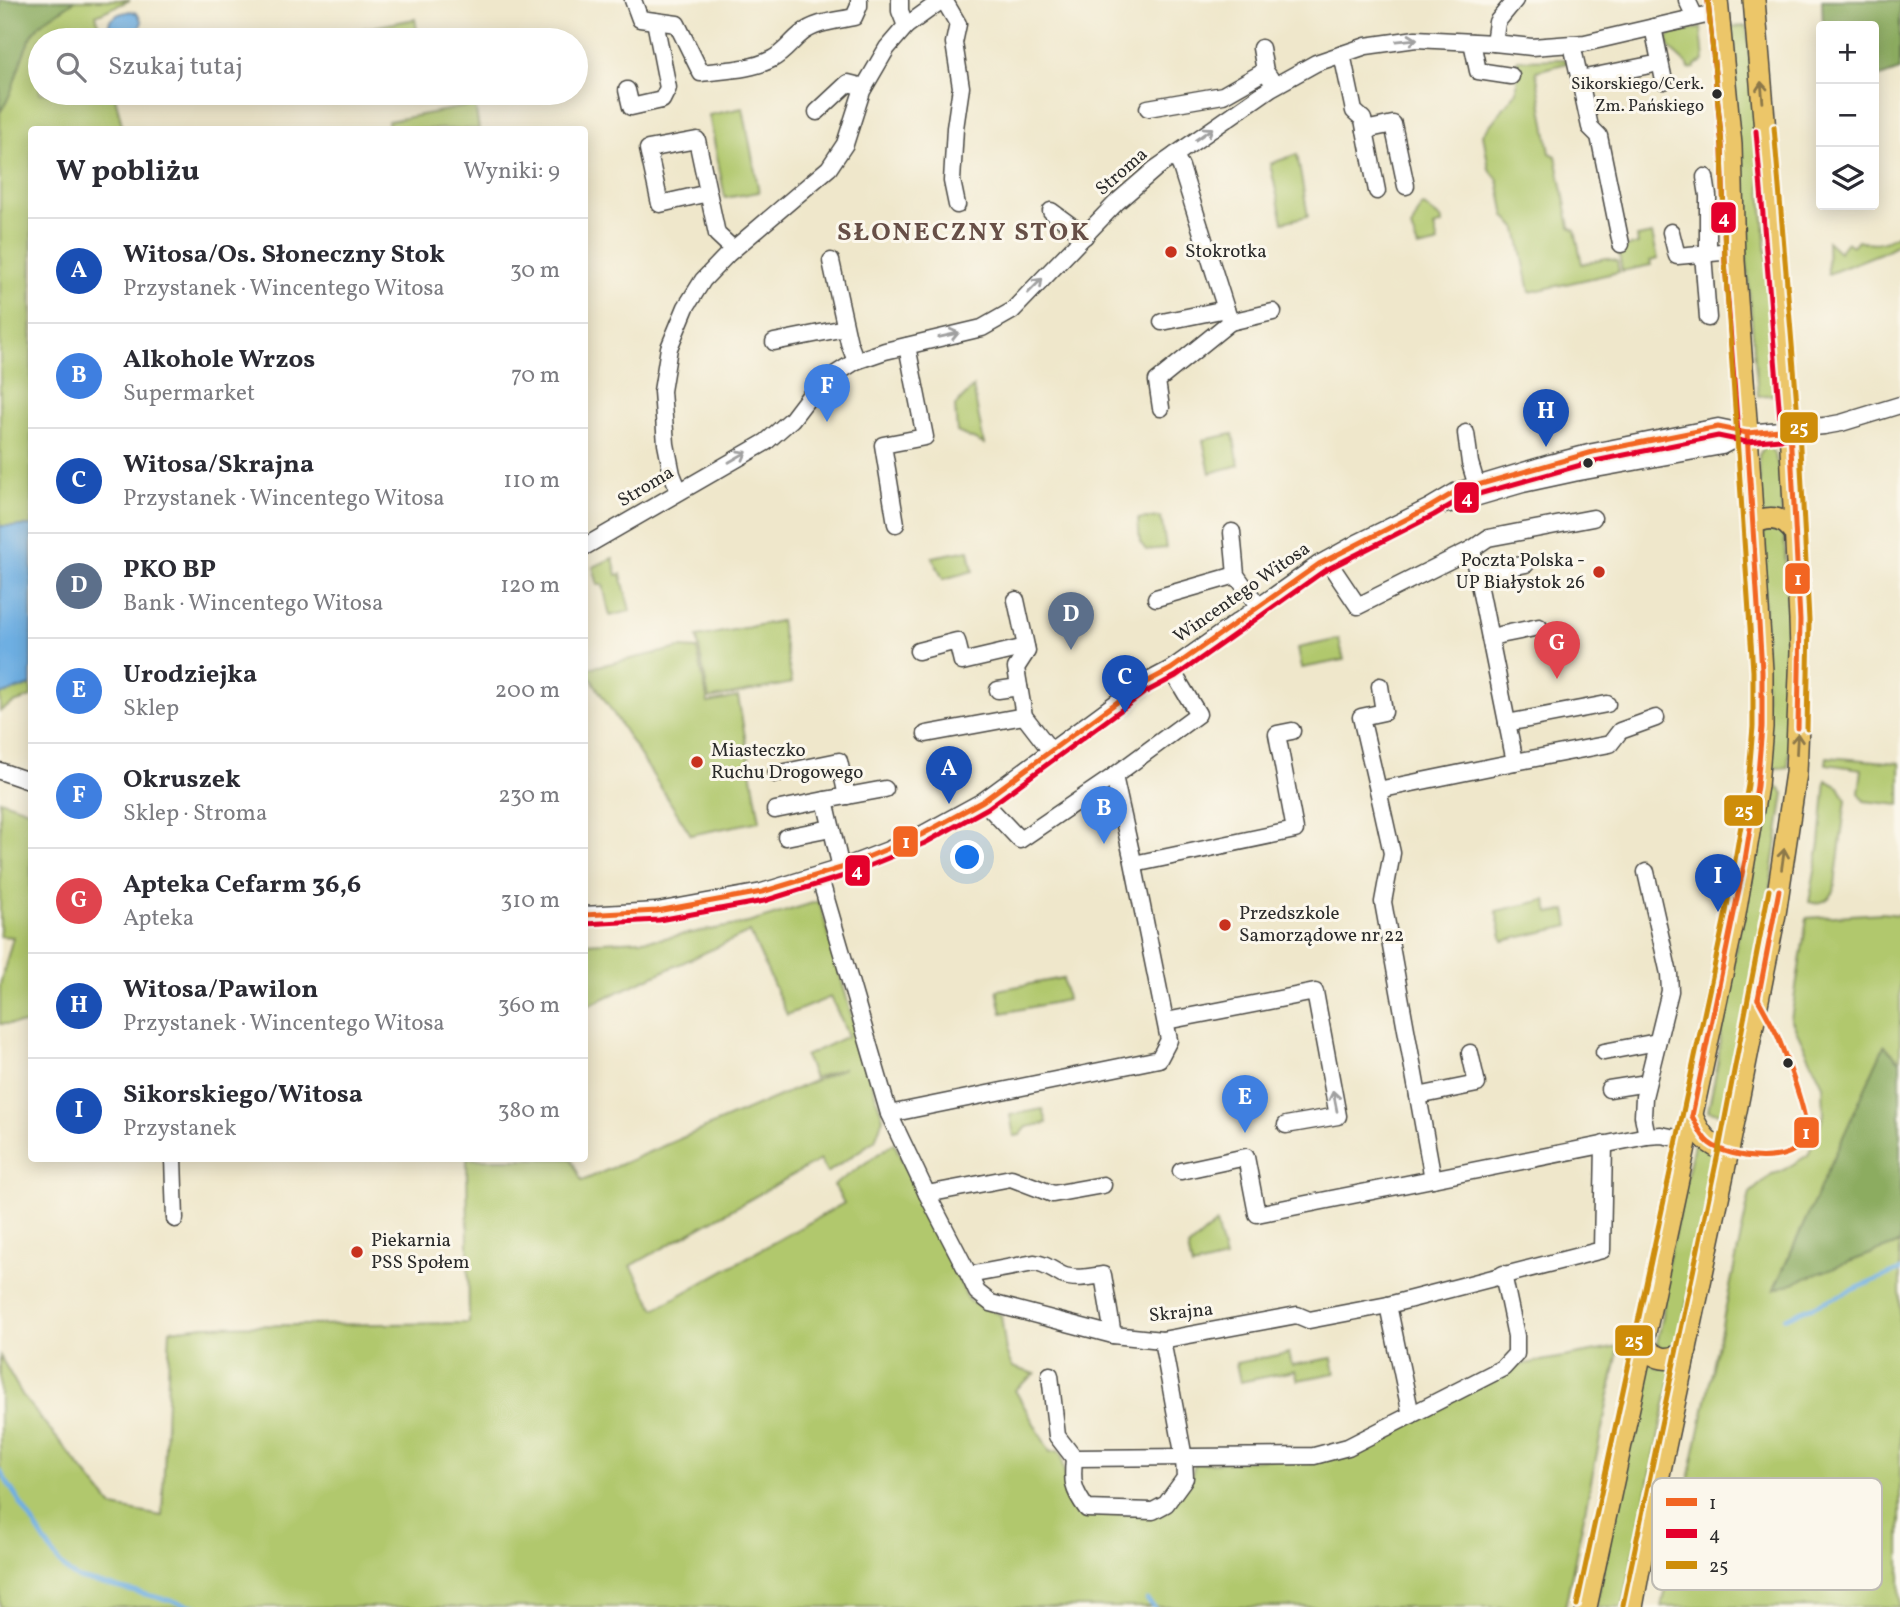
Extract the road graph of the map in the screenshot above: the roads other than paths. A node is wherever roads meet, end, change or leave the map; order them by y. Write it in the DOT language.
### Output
graph roads {
  1 [pos="633,0"];
  2 [pos="859,0"];
  3 [pos="900,0"];
  4 [pos="1514,0"];
  5 [pos="1687,0"];
  6 [pos="1754,1"];
  7 [pos="938,3"];
  8 [pos="1718,6"];
  9 [pos="1695,17"];
  10 [pos="655,21"];
  11 [pos="906,26"];
  12 [pos="1653,27"];
  13 [pos="1472,42"];
  14 [pos="1494,43"];
  15 [pos="1572,44"];
  16 [pos="1261,48"];
  17 [pos="1342,54"];
  18 [pos="1650,65"];
  19 [pos="1265,71"];
  20 [pos="1511,76"];
  21 [pos="1580,79"];
  22 [pos="1664,81"];
  23 [pos="1275,86"];
  24 [pos="864,87"];
  25 [pos="627,90"];
  26 [pos="1148,108"];
  27 [pos="817,112"];
  28 [pos="1365,130"];
  29 [pos="1175,155"];
  30 [pos="1705,177"];
  31 [pos="1406,186"];
  32 [pos="1377,191"];
  33 [pos="708,193"];
  34 [pos="957,205"];
  35 [pos="1051,211"];
  36 [pos="1671,232"];
  37 [pos="1085,236"];
  38 [pos="1621,244"];
  39 [pos="733,249"];
  40 [pos="1733,251"];
  41 [pos="1705,254"];
  42 [pos="831,261"];
  43 [pos="1273,312"];
  44 [pos="1228,316"];
  45 [pos="1708,318"];
  46 [pos="1162,322"];
  47 [pos="845,328"];
  48 [pos="774,342"];
  49 [pos="907,346"];
  50 [pos="856,361"];
  51 [pos="1900,405"];
  52 [pos="1161,408"];
  53 [pos="1790,429"];
  54 [pos="1466,433"];
  55 [pos="1747,433"];
  56 [pos="1478,490"];
  57 [pos="679,491"];
  58 [pos="1593,518"];
  59 [pos="896,524"];
  60 [pos="1753,524"];
  61 [pos="1232,532"];
  62 [pos="1796,535"];
  63 [pos="588,545"];
  64 [pos="1472,549"];
  65 [pos="1327,559"];
  66 [pos="1526,564"];
  67 [pos="1236,575"];
  68 [pos="1477,575"];
  69 [pos="1156,598"];
  70 [pos="1016,600"];
  71 [pos="1259,607"];
  72 [pos="1539,627"];
  73 [pos="1490,637"];
  74 [pos="1026,647"];
  75 [pos="918,651"];
  76 [pos="1171,669"];
  77 [pos="1380,686"];
  78 [pos="1019,687"];
  79 [pos="998,690"];
  80 [pos="1607,704"];
  81 [pos="1024,716"];
  82 [pos="1656,718"];
  83 [pos="1507,723"];
  84 [pos="1292,731"];
  85 [pos="926,734"];
  86 [pos="1051,751"];
  87 [pos="1515,762"];
  88 [pos="0,771"];
  89 [pos="1796,773"];
  90 [pos="776,774"];
  91 [pos="1114,776"];
  92 [pos="28,781"];
  93 [pos="1757,786"];
  94 [pos="885,789"];
  95 [pos="1378,790"];
  96 [pos="847,796"];
  97 [pos="825,800"];
  98 [pos="983,801"];
  99 [pos="775,810"];
  100 [pos="831,828"];
  101 [pos="786,837"];
  102 [pos="1134,864"];
  103 [pos="841,868"];
  104 [pos="1646,872"];
  105 [pos="819,875"];
  106 [pos="588,915"];
  107 [pos="1166,1021"];
  108 [pos="1657,1042"];
  109 [pos="1604,1052"];
  110 [pos="1470,1053"];
  111 [pos="1647,1083"];
  112 [pos="1609,1089"];
  113 [pos="1418,1096"];
  114 [pos="889,1114"];
  115 [pos="1692,1116"];
  116 [pos="1286,1125"];
  117 [pos="1647,1136"];
  118 [pos="1687,1140"];
  119 [pos="1604,1144"];
  120 [pos="1728,1151"];
  121 [pos="173,1162"];
  122 [pos="1181,1171"];
  123 [pos="1433,1179"];
  124 [pos="1103,1185"];
  125 [pos="927,1194"];
  126 [pos="175,1219"];
  127 [pos="1503,1274"];
  128 [pos="969,1275"];
  129 [pos="1388,1305"];
  130 [pos="1113,1335"];
  131 [pos="1162,1340"];
  132 [pos="1643,1342"];
  133 [pos="1686,1350"];
  134 [pos="1050,1375"];
  135 [pos="1411,1415"];
  136 [pos="1074,1458"];
  137 [pos="1184,1458"];
  138 [pos="1659,1478"];
  139 [pos="1652,1512"];
  140 [pos="1586,1607"];
  141 [pos="1632,1607"];
  1 -- 10 [label="street"];
  2 -- 10 [label="street"];
  3 -- 11 [label="street"];
  4 -- 14 [label="street"];
  5 -- 9 [label="street"];
  6 -- 8 [label="main road"];
  53 -- 6 [label="main road, one-way"];
  7 -- 11 [label="street"];
  7 -- 34 [label="street"];
  8 -- 9 [label="street, Stroma"];
  8 -- 40 [label="main road"];
  9 -- 12 [label="street, Stroma"];
  10 -- 25 [label="street"];
  11 -- 24 [label="street"];
  12 -- 15 [label="street, Stroma"];
  12 -- 22 [label="street"];
  13 -- 14 [label="street, Stroma"];
  17 -- 13 [label="street, Stroma, one-way"];
  13 -- 20 [label="street"];
  14 -- 15 [label="street, Stroma"];
  15 -- 21 [label="street"];
  16 -- 19 [label="street"];
  17 -- 23 [label="street, Stroma"];
  17 -- 28 [label="street"];
  18 -- 21 [label="street"];
  19 -- 23 [label="street"];
  19 -- 26 [label="street"];
  21 -- 38 [label="street"];
  29 -- 23 [label="street, Stroma, one-way"];
  24 -- 27 [label="street"];
  24 -- 39 [label="street"];
  28 -- 31 [label="street"];
  28 -- 32 [label="street"];
  29 -- 37 [label="street, Stroma"];
  29 -- 44 [label="street"];
  30 -- 41 [label="street"];
  33 -- 33 [label="street"];
  33 -- 39 [label="street"];
  35 -- 37 [label="street"];
  36 -- 41 [label="street"];
  49 -- 37 [label="street, Stroma, one-way"];
  39 -- 57 [label="street"];
  40 -- 41 [label="street"];
  40 -- 55 [label="main road"];
  41 -- 45 [label="street"];
  42 -- 47 [label="street"];
  43 -- 44 [label="street"];
  44 -- 46 [label="street"];
  44 -- 52 [label="street"];
  47 -- 48 [label="street"];
  47 -- 50 [label="street"];
  49 -- 50 [label="street, Stroma"];
  49 -- 59 [label="street"];
  57 -- 50 [label="street, Stroma, one-way"];
  51 -- 53 [label="street, Wincentego Witosa"];
  53 -- 55 [label="street, Wincentego Witosa"];
  53 -- 62 [label="main road"];
  54 -- 56 [label="street"];
  55 -- 56 [label="street, Wincentego Witosa"];
  55 -- 60 [label="main road"];
  56 -- 65 [label="street, Wincentego Witosa"];
  57 -- 63 [label="street, Stroma"];
  58 -- 64 [label="street"];
  60 -- 62 [label="main road"];
  60 -- 93 [label="main road"];
  61 -- 67 [label="street"];
  89 -- 62 [label="main road, one-way"];
  64 -- 65 [label="street"];
  64 -- 68 [label="street"];
  65 -- 71 [label="street, Wincentego Witosa"];
  66 -- 68 [label="street"];
  67 -- 69 [label="street"];
  67 -- 71 [label="street"];
  68 -- 73 [label="street"];
  70 -- 74 [label="street"];
  71 -- 76 [label="street, Wincentego Witosa"];
  72 -- 73 [label="street"];
  73 -- 83 [label="street"];
  74 -- 75 [label="street"];
  74 -- 78 [label="street"];
  76 -- 86 [label="street, Wincentego Witosa"];
  76 -- 91 [label="street"];
  77 -- 95 [label="street"];
  78 -- 79 [label="street"];
  78 -- 81 [label="street"];
  80 -- 83 [label="street"];
  81 -- 85 [label="street"];
  81 -- 86 [label="street"];
  82 -- 87 [label="street"];
  83 -- 87 [label="street"];
  84 -- 102 [label="street"];
  86 -- 98 [label="street, Wincentego Witosa"];
  87 -- 95 [label="street"];
  88 -- 92 [label="street"];
  89 -- 93 [label="main road"];
  120 -- 89 [label="main road, one-way"];
  90 -- 96 [label="street"];
  91 -- 98 [label="street"];
  91 -- 102 [label="street"];
  93 -- 115 [label="main road"];
  94 -- 96 [label="street"];
  95 -- 113 [label="street"];
  96 -- 97 [label="street"];
  97 -- 99 [label="street"];
  97 -- 100 [label="street"];
  98 -- 103 [label="street, Wincentego Witosa"];
  100 -- 101 [label="street"];
  100 -- 103 [label="street"];
  102 -- 107 [label="street"];
  103 -- 105 [label="street, Wincentego Witosa"];
  104 -- 108 [label="street"];
  105 -- 106 [label="street, Wincentego Witosa"];
  105 -- 114 [label="street, Skrajna"];
  107 -- 114 [label="street"];
  116 -- 107 [label="street, one-way"];
  108 -- 109 [label="street"];
  108 -- 111 [label="street"];
  110 -- 113 [label="street"];
  111 -- 112 [label="street"];
  111 -- 117 [label="street"];
  113 -- 123 [label="street"];
  114 -- 125 [label="street, Skrajna"];
  115 -- 118 [label="main road"];
  115 -- 120 [label="main road"];
  117 -- 118 [label="street"];
  117 -- 119 [label="street"];
  118 -- 132 [label="main road"];
  119 -- 123 [label="street"];
  119 -- 127 [label="street, Skrajna"];
  120 -- 133 [label="main road"];
  121 -- 126 [label="street"];
  122 -- 123 [label="street"];
  124 -- 125 [label="street"];
  125 -- 128 [label="street, Skrajna"];
  127 -- 129 [label="street, Skrajna"];
  127 -- 135 [label="street"];
  128 -- 130 [label="street, Skrajna"];
  128 -- 130 [label="street"];
  129 -- 131 [label="street, Skrajna"];
  129 -- 135 [label="street"];
  130 -- 131 [label="street, Skrajna"];
  131 -- 137 [label="street"];
  132 -- 133 [label="main road"];
  132 -- 140 [label="main road"];
  133 -- 138 [label="main road"];
  134 -- 136 [label="street"];
  135 -- 137 [label="street"];
  136 -- 137 [label="street"];
  136 -- 137 [label="street"];
  139 -- 141 [label="main road"];
}
